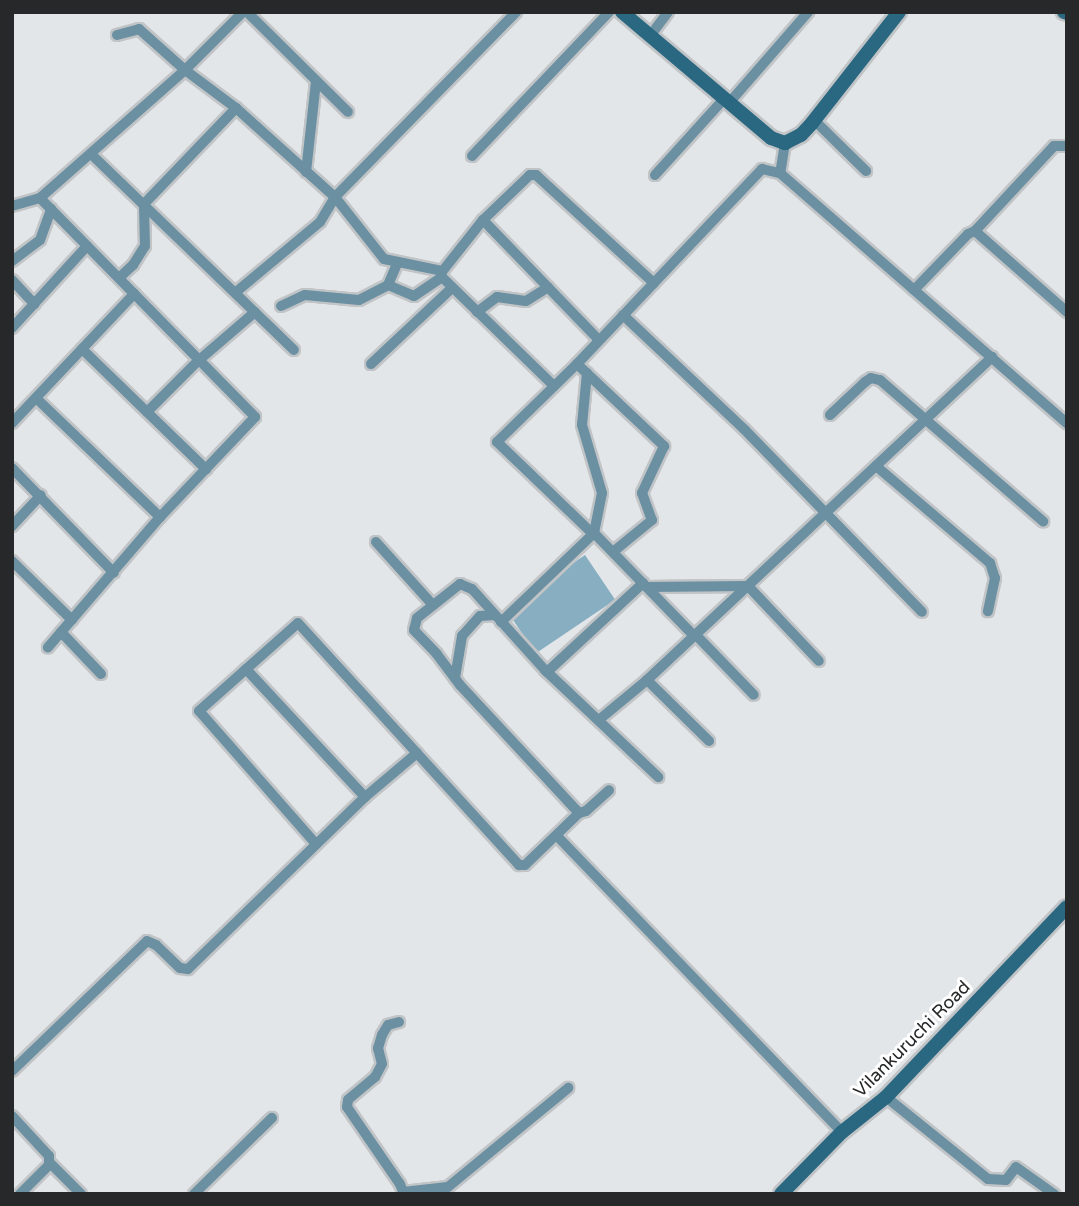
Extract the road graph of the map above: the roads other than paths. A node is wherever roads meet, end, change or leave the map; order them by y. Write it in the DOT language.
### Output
graph roads {
  1 [pos="245,12"];
  2 [pos="516,12"];
  3 [pos="609,12"];
  4 [pos="622,12"];
  5 [pos="668,12"];
  6 [pos="807,12"];
  7 [pos="899,12"];
  8 [pos="117,34"];
  9 [pos="650,36"];
  10 [pos="185,70"];
  11 [pos="316,81"];
  12 [pos="727,101"];
  13 [pos="236,108"];
  14 [pos="348,112"];
  15 [pos="814,120"];
  16 [pos="785,143"];
  17 [pos="1067,146"];
  18 [pos="91,153"];
  19 [pos="472,156"];
  20 [pos="866,171"];
  21 [pos="306,172"];
  22 [pos="780,173"];
  23 [pos="654,175"];
  24 [pos="335,197"];
  25 [pos="40,198"];
  26 [pos="144,204"];
  27 [pos="12,206"];
  28 [pos="51,209"];
  29 [pos="483,220"];
  30 [pos="975,231"];
  31 [pos="87,246"];
  32 [pos="12,261"];
  33 [pos="398,262"];
  34 [pos="442,274"];
  35 [pos="120,277"];
  36 [pos="12,280"];
  37 [pos="654,283"];
  38 [pos="388,285"];
  39 [pos="548,287"];
  40 [pos="452,288"];
  41 [pos="914,290"];
  42 [pos="236,292"];
  43 [pos="134,294"];
  44 [pos="34,304"];
  45 [pos="281,306"];
  46 [pos="255,312"];
  47 [pos="477,312"];
  48 [pos="1067,312"];
  49 [pos="623,315"];
  50 [pos="12,328"];
  51 [pos="599,340"];
  52 [pos="82,349"];
  53 [pos="295,350"];
  54 [pos="992,357"];
  55 [pos="198,361"];
  56 [pos="371,364"];
  57 [pos="577,364"];
  58 [pos="587,373"];
  59 [pos="554,386"];
  60 [pos="36,398"];
  61 [pos="147,412"];
  62 [pos="830,415"];
  63 [pos="925,420"];
  64 [pos="12,423"];
  65 [pos="1067,423"];
  66 [pos="876,466"];
  67 [pos="12,468"];
  68 [pos="206,469"];
  69 [pos="41,495"];
  70 [pos="825,514"];
  71 [pos="160,517"];
  72 [pos="1043,521"];
  73 [pos="12,526"];
  74 [pos="593,533"];
  75 [pos="376,542"];
  76 [pos="613,552"];
  77 [pos="12,561"];
  78 [pos="114,573"];
  79 [pos="645,585"];
  80 [pos="748,586"];
  81 [pos="433,605"];
  82 [pos="988,611"];
  83 [pos="922,612"];
  84 [pos="498,619"];
  85 [pos="72,620"];
  86 [pos="61,632"];
  87 [pos="695,635"];
  88 [pos="48,647"];
  89 [pos="819,661"];
  90 [pos="246,669"];
  91 [pos="547,671"];
  92 [pos="101,674"];
  93 [pos="455,679"];
  94 [pos="647,680"];
  95 [pos="754,695"];
  96 [pos="600,719"];
  97 [pos="709,741"];
  98 [pos="417,753"];
  99 [pos="658,777"];
  100 [pos="609,790"];
  101 [pos="365,797"];
  102 [pos="579,813"];
  103 [pos="558,837"];
  104 [pos="316,844"];
  105 [pos="1067,907"];
  106 [pos="399,1022"];
  107 [pos="12,1071"];
  108 [pos="568,1088"];
  109 [pos="886,1097"];
  110 [pos="12,1116"];
  111 [pos="272,1118"];
  112 [pos="842,1132"];
  113 [pos="49,1162"];
  114 [pos="402,1193"];
  115 [pos="20,1194"];
  116 [pos="81,1194"];
  117 [pos="194,1194"];
  118 [pos="781,1194"];
  119 [pos="1054,1194"];
  1 -- 10 [label="street"];
  1 -- 11 [label="street"];
  2 -- 24 [label="street"];
  3 -- 19 [label="street"];
  4 -- 9 [label="street"];
  5 -- 9 [label="street"];
  6 -- 12 [label="street"];
  7 -- 15 [label="street"];
  8 -- 10 [label="street"];
  9 -- 12 [label="street"];
  10 -- 13 [label="street"];
  10 -- 18 [label="street"];
  11 -- 14 [label="street"];
  11 -- 21 [label="street"];
  12 -- 16 [label="street"];
  12 -- 23 [label="street"];
  13 -- 21 [label="street"];
  13 -- 26 [label="street"];
  15 -- 16 [label="street"];
  15 -- 20 [label="street"];
  16 -- 22 [label="street"];
  17 -- 30 [label="street"];
  18 -- 25 [label="street"];
  18 -- 26 [label="street"];
  21 -- 24 [label="street"];
  22 -- 37 [label="street"];
  22 -- 41 [label="street"];
  24 -- 33 [label="street"];
  24 -- 42 [label="street"];
  25 -- 27 [label="street"];
  25 -- 28 [label="street"];
  26 -- 35 [label="street"];
  26 -- 42 [label="street"];
  28 -- 31 [label="street"];
  28 -- 32 [label="street"];
  29 -- 34 [label="street"];
  29 -- 37 [label="street"];
  29 -- 39 [label="street"];
  30 -- 41 [label="street"];
  30 -- 48 [label="street"];
  31 -- 35 [label="street"];
  31 -- 44 [label="street"];
  33 -- 34 [label="street"];
  33 -- 38 [label="street"];
  34 -- 38 [label="street"];
  34 -- 40 [label="street"];
  35 -- 43 [label="street"];
  36 -- 44 [label="street"];
  37 -- 49 [label="street"];
  38 -- 45 [label="street"];
  39 -- 47 [label="street"];
  39 -- 51 [label="street"];
  40 -- 47 [label="street"];
  40 -- 56 [label="street"];
  41 -- 54 [label="street"];
  42 -- 46 [label="street"];
  43 -- 52 [label="street"];
  43 -- 55 [label="street"];
  44 -- 50 [label="street"];
  46 -- 53 [label="street"];
  46 -- 55 [label="street"];
  47 -- 59 [label="street"];
  49 -- 51 [label="street"];
  49 -- 70 [label="street"];
  51 -- 57 [label="street"];
  52 -- 60 [label="street"];
  52 -- 61 [label="street"];
  54 -- 63 [label="street"];
  54 -- 65 [label="street"];
  55 -- 61 [label="street"];
  55 -- 68 [label="street"];
  57 -- 58 [label="street"];
  57 -- 59 [label="street"];
  58 -- 74 [label="street"];
  58 -- 76 [label="street"];
  59 -- 74 [label="street"];
  60 -- 64 [label="street"];
  60 -- 71 [label="street"];
  61 -- 68 [label="street"];
  62 -- 63 [label="street"];
  63 -- 66 [label="street"];
  63 -- 72 [label="street"];
  66 -- 70 [label="street"];
  66 -- 82 [label="street"];
  67 -- 69 [label="street"];
  68 -- 71 [label="street"];
  69 -- 73 [label="street"];
  69 -- 78 [label="street"];
  70 -- 80 [label="street"];
  70 -- 83 [label="street"];
  71 -- 78 [label="street"];
  74 -- 76 [label="street"];
  74 -- 84 [label="street"];
  75 -- 81 [label="street"];
  76 -- 79 [label="street"];
  77 -- 85 [label="street"];
  78 -- 85 [label="street"];
  79 -- 80 [label="street"];
  79 -- 87 [label="street"];
  79 -- 91 [label="street"];
  80 -- 87 [label="street"];
  80 -- 89 [label="street"];
  81 -- 84 [label="street"];
  81 -- 93 [label="street"];
  84 -- 91 [label="street"];
  84 -- 93 [label="street"];
  85 -- 86 [label="street"];
  86 -- 88 [label="street"];
  86 -- 92 [label="street"];
  87 -- 94 [label="street"];
  87 -- 95 [label="street"];
  90 -- 98 [label="street"];
  90 -- 101 [label="street"];
  90 -- 104 [label="street"];
  91 -- 96 [label="street"];
  93 -- 102 [label="street"];
  94 -- 96 [label="street"];
  94 -- 97 [label="street"];
  96 -- 99 [label="street"];
  98 -- 101 [label="street"];
  98 -- 103 [label="street"];
  100 -- 102 [label="street"];
  101 -- 104 [label="street"];
  102 -- 103 [label="street"];
  103 -- 112 [label="street"];
  104 -- 107 [label="street"];
  105 -- 109 [label="street, Vilankuruchi Road"];
  106 -- 114 [label="street"];
  108 -- 114 [label="street"];
  109 -- 112 [label="street, Vilankuruchi Road"];
  109 -- 119 [label="street"];
  110 -- 113 [label="street"];
  111 -- 117 [label="street"];
  112 -- 118 [label="street, Vilankuruchi Road"];
  113 -- 115 [label="street"];
  113 -- 116 [label="street"];
}
